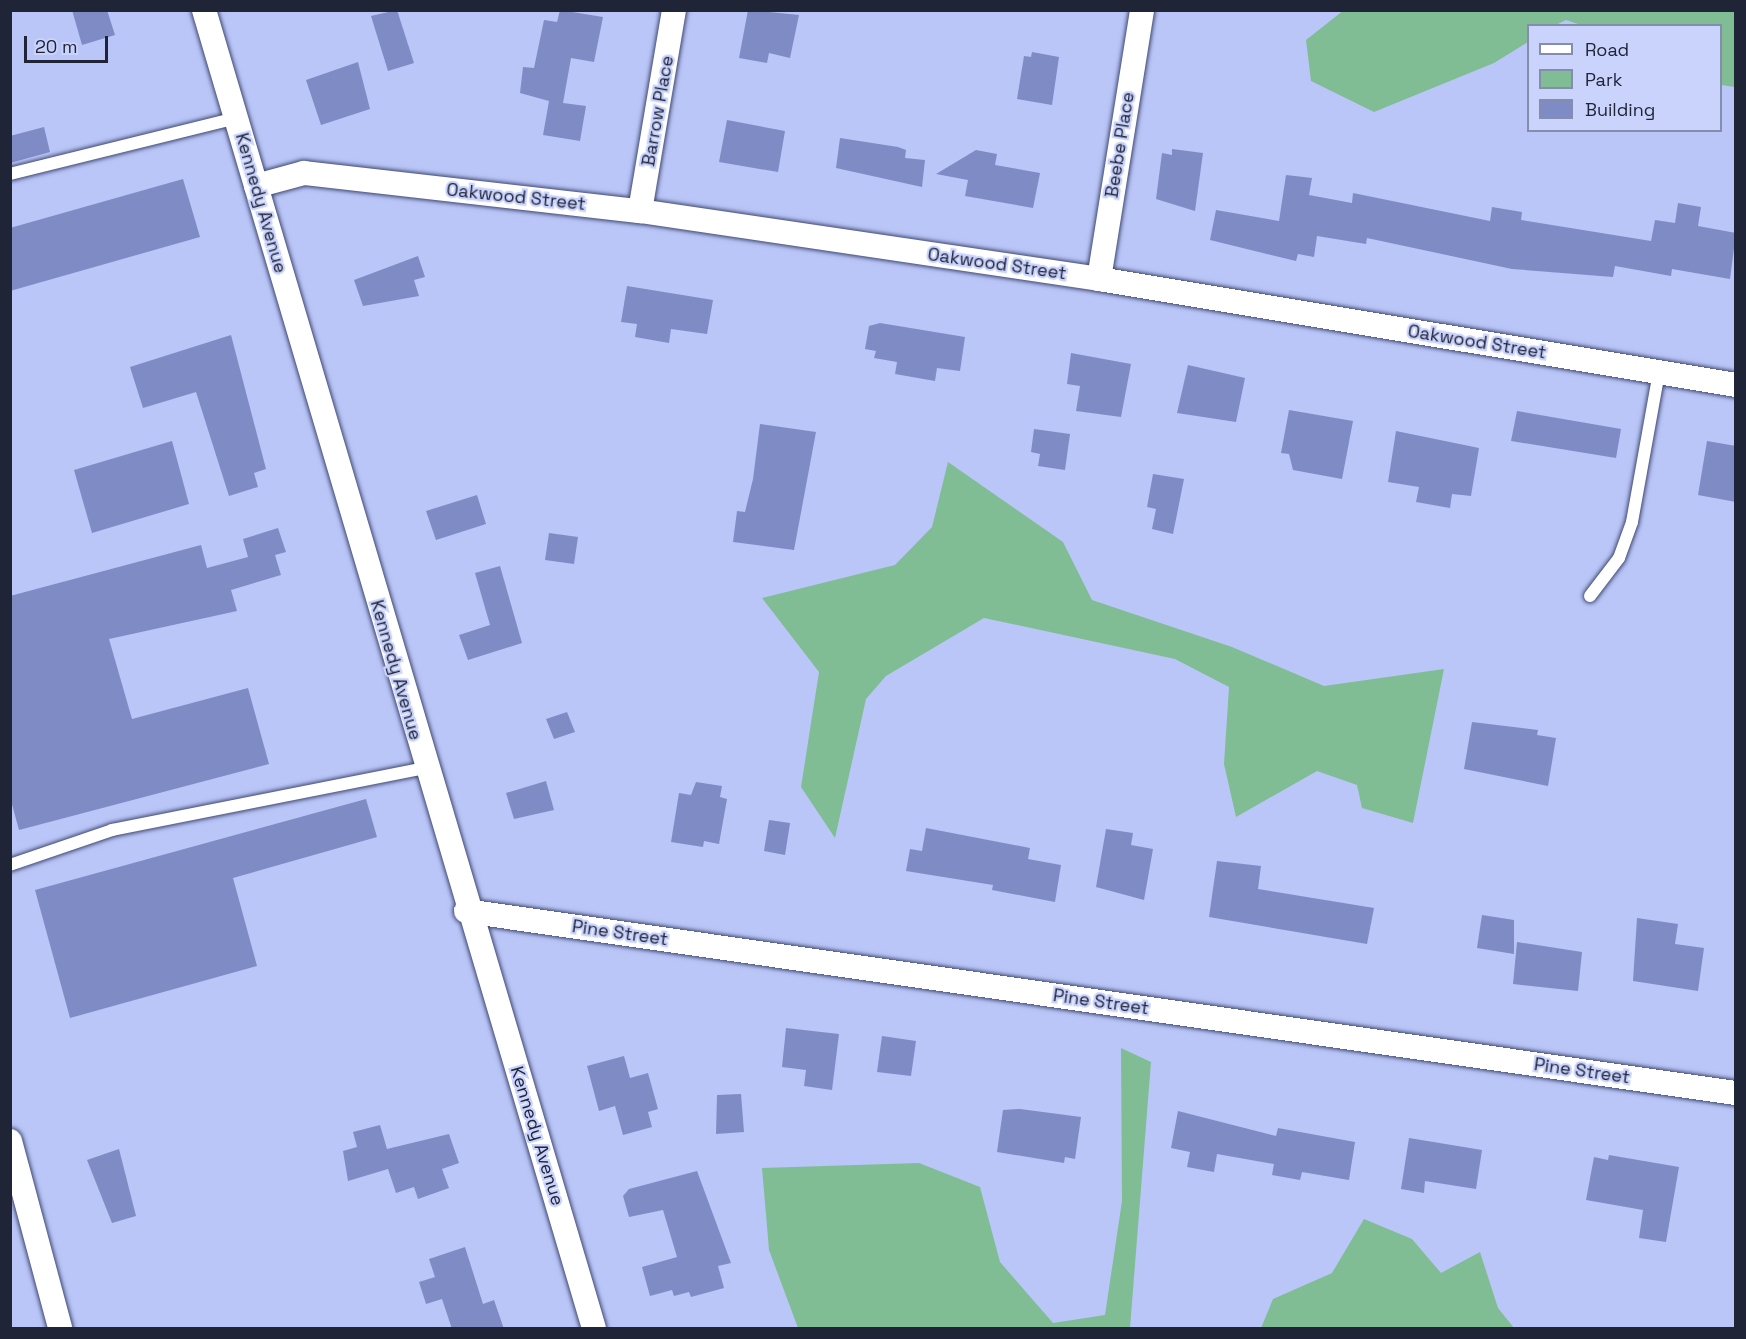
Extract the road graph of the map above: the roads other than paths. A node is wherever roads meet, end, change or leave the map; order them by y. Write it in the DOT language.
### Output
graph roads {
  1 [pos="204,10"];
  2 [pos="674,10"];
  3 [pos="1142,10"];
  4 [pos="236,118"];
  5 [pos="10,174"];
  6 [pos="256,186"];
  7 [pos="640,211"];
  8 [pos="1099,279"];
  9 [pos="1659,372"];
  10 [pos="1736,385"];
  11 [pos="1590,596"];
  12 [pos="425,768"];
  13 [pos="10,864"];
  14 [pos="466,911"];
  15 [pos="1736,1093"];
  16 [pos="10,1141"];
  17 [pos="60,1329"];
  18 [pos="594,1329"];
  1 -- 4 [label="street, Kennedy Avenue"];
  2 -- 7 [label="street, Barrow Place"];
  3 -- 8 [label="street, Beebe Place"];
  4 -- 5 [label="lane"];
  4 -- 6 [label="street, Kennedy Avenue"];
  6 -- 7 [label="street, Oakwood Street"];
  6 -- 12 [label="street, Kennedy Avenue"];
  7 -- 8 [label="street, Oakwood Street"];
  8 -- 9 [label="street, Oakwood Street"];
  9 -- 10 [label="street, Oakwood Street"];
  9 -- 11 [label="lane"];
  12 -- 13 [label="lane"];
  12 -- 14 [label="street, Kennedy Avenue"];
  14 -- 15 [label="street, Pine Street"];
  14 -- 18 [label="street, Kennedy Avenue"];
  16 -- 17 [label="street"];
}
